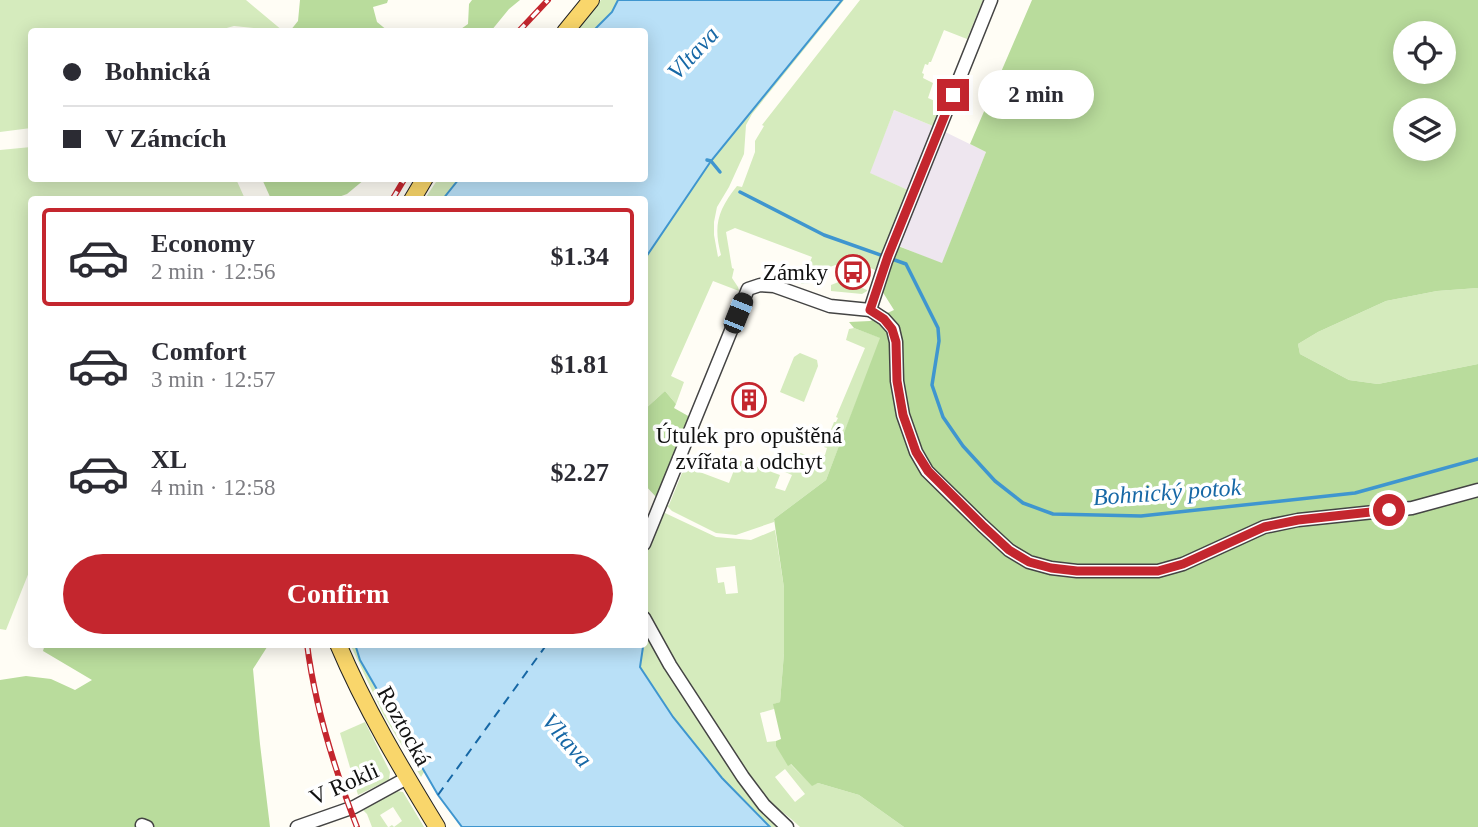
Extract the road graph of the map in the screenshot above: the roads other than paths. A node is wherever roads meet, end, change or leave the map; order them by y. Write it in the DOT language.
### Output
graph roads {
  1 [pos="590,0"];
  2 [pos="991,0"];
  3 [pos="568,28"];
  4 [pos="870,310"];
  5 [pos="1478,491"];
  6 [pos="648,534"];
  7 [pos="648,625"];
  8 [pos="340,648"];
  9 [pos="407,778"];
  10 [pos="297,827"];
  11 [pos="436,827"];
  12 [pos="787,827"];
  1 -- 3 [label="main road"];
  2 -- 4 [label="street"];
  4 -- 5 [label="street"];
  4 -- 6 [label="street"];
  7 -- 12 [label="street"];
  8 -- 9 [label="main road, Roztocká"];
  9 -- 10 [label="street, V Rokli"];
  9 -- 11 [label="main road, Roztocká"];
}
